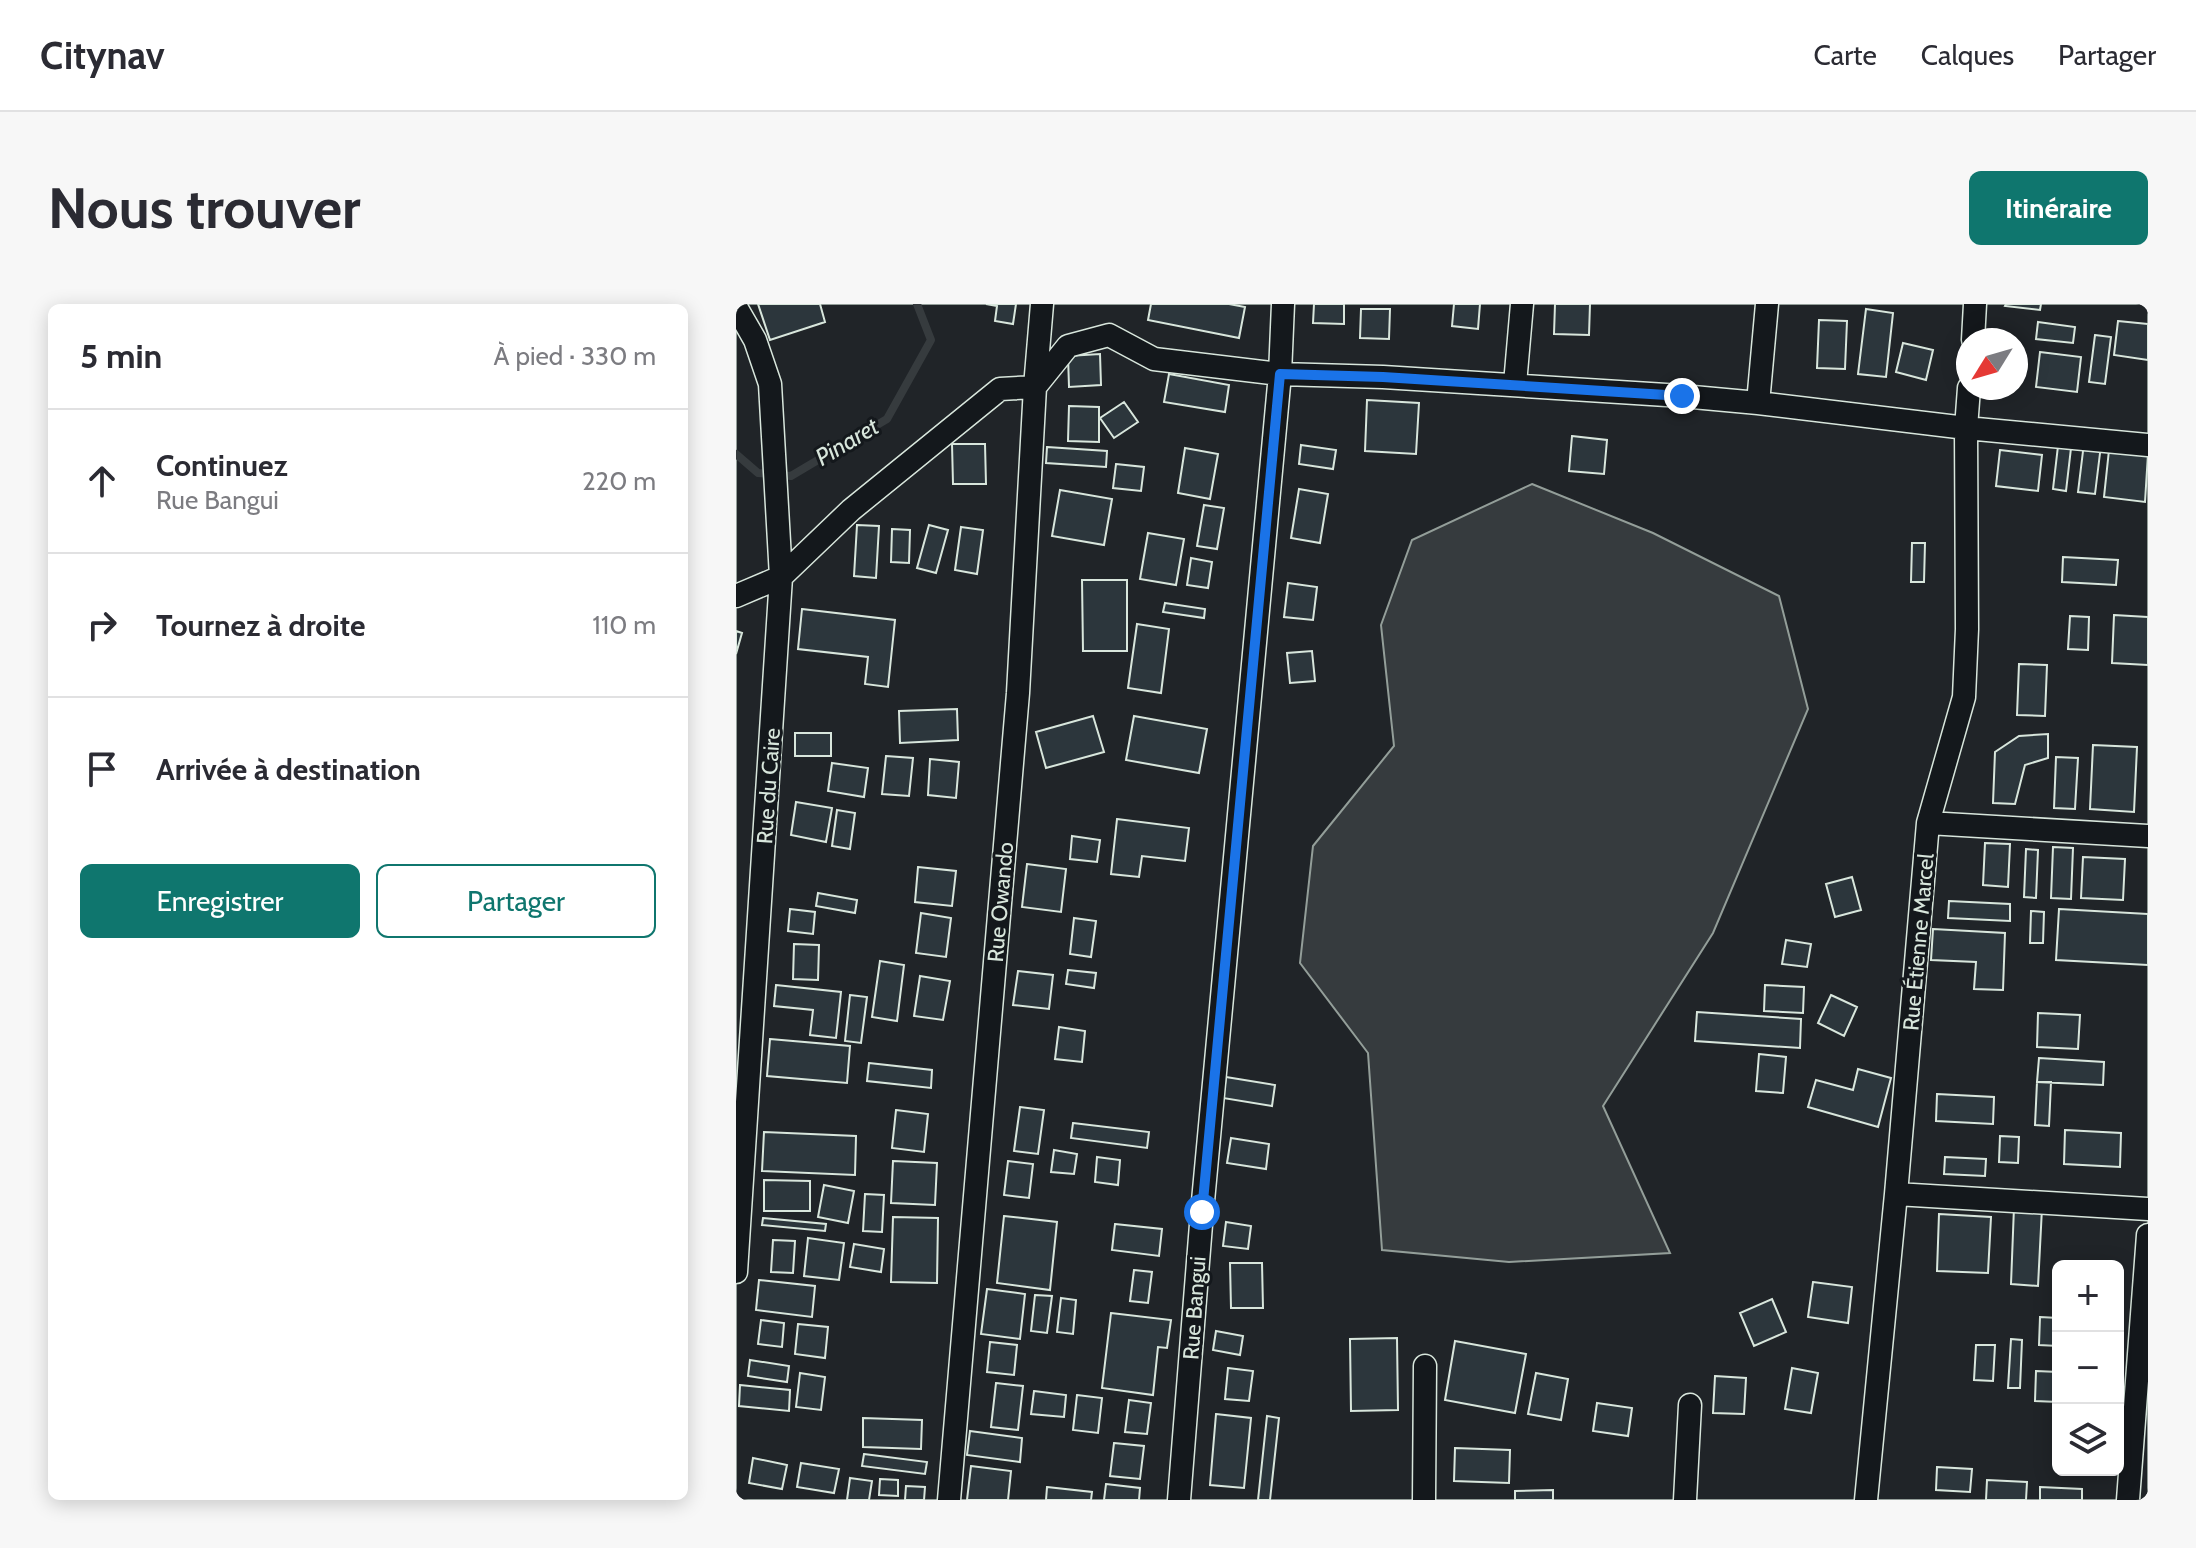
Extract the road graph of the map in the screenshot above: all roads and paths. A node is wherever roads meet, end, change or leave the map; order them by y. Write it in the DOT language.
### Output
graph roads {
  1 [pos="1042,304"];
  2 [pos="1283,304"];
  3 [pos="1522,304"];
  4 [pos="1767,304"];
  5 [pos="1975,304"];
  6 [pos="736,307"];
  7 [pos="1974,328"];
  8 [pos="1280,374"];
  9 [pos="1515,384"];
  10 [pos="1035,387"];
  11 [pos="1968,400"];
  12 [pos="1758,403"];
  13 [pos="1966,428"];
  14 [pos="2148,445"];
  15 [pos="781,577"];
  16 [pos="736,596"];
  17 [pos="1928,823"];
  18 [pos="2148,836"];
  19 [pos="1896,1194"];
  20 [pos="2148,1209"];
  21 [pos="2148,1235"];
  22 [pos="736,1272"];
  23 [pos="1425,1366"];
  24 [pos="1690,1405"];
  25 [pos="949,1500"];
  26 [pos="1179,1500"];
  27 [pos="1424,1500"];
  28 [pos="1685,1500"];
  29 [pos="1866,1500"];
  30 [pos="2128,1500"];
  1 -- 10 [label="street, Rue Owando"];
  2 -- 8 [label="street, Rue Bangui"];
  3 -- 9 [label="street"];
  4 -- 12 [label="street"];
  5 -- 7 [label="street"];
  6 -- 15 [label="street, Rue du Caire"];
  8 -- 9 [label="street"];
  8 -- 10 [label="street"];
  8 -- 26 [label="street, Rue Bangui"];
  9 -- 12 [label="street"];
  10 -- 15 [label="street"];
  10 -- 25 [label="street, Rue Owando"];
  11 -- 13 [label="street, Rue Étienne Marcel"];
  12 -- 13 [label="street"];
  13 -- 14 [label="street"];
  13 -- 17 [label="street, Rue Étienne Marcel"];
  15 -- 16 [label="street"];
  15 -- 22 [label="street, Rue du Caire"];
  17 -- 18 [label="street"];
  17 -- 19 [label="street, Rue Étienne Marcel"];
  19 -- 20 [label="street"];
  19 -- 29 [label="street, Rue Étienne Marcel"];
  21 -- 30 [label="street"];
  23 -- 27 [label="street"];
  24 -- 28 [label="street"];
}
